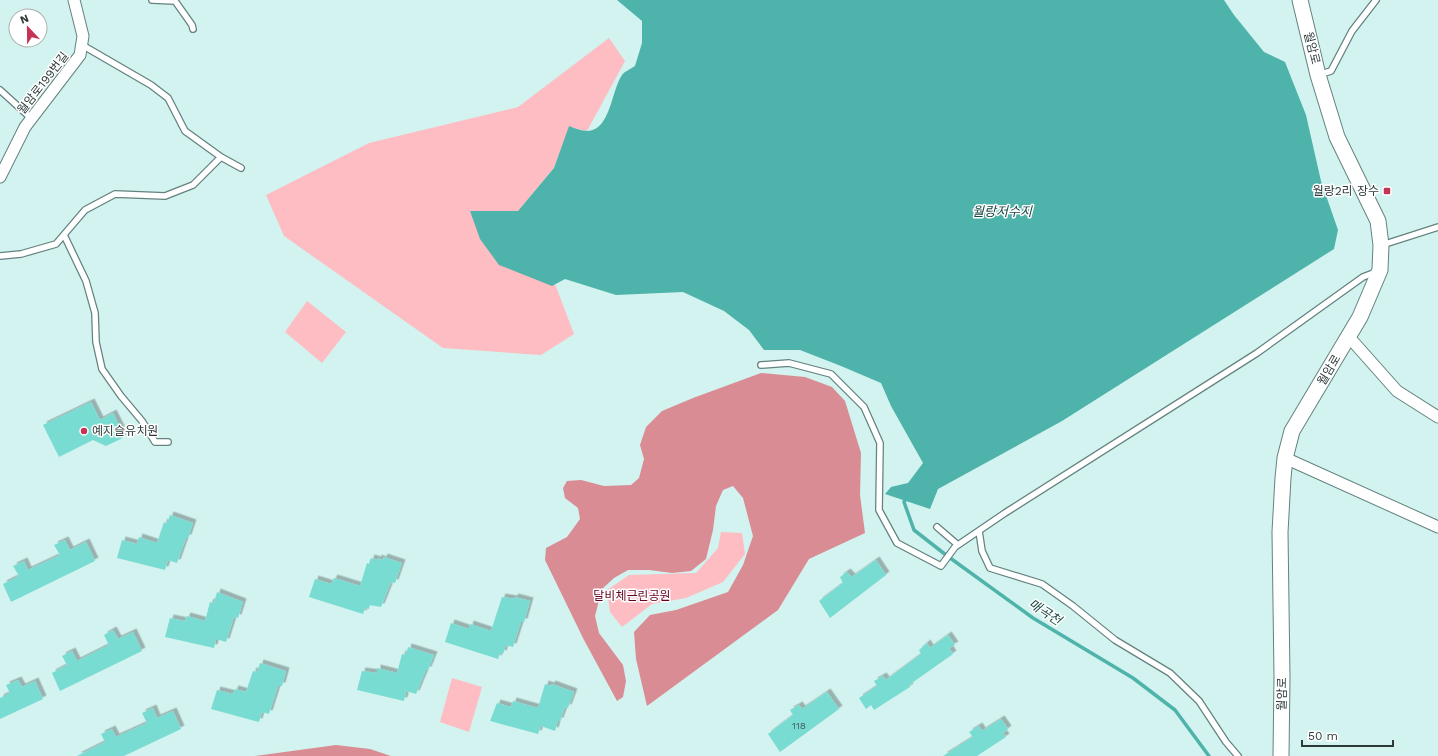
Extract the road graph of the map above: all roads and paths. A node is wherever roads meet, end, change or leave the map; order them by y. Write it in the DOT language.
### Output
graph roads {
  1 [pos="74,0"];
  2 [pos="152,0"];
  3 [pos="1300,0"];
  4 [pos="1376,0"];
  5 [pos="193,29"];
  6 [pos="82,45"];
  7 [pos="1318,75"];
  8 [pos="0,90"];
  9 [pos="32,119"];
  10 [pos="221,157"];
  11 [pos="241,168"];
  12 [pos="0,177"];
  13 [pos="1438,227"];
  14 [pos="64,235"];
  15 [pos="1382,245"];
  16 [pos="0,256"];
  17 [pos="1380,270"];
  18 [pos="1349,337"];
  19 [pos="760,365"];
  20 [pos="1438,417"];
  21 [pos="168,442"];
  22 [pos="1285,458"];
  23 [pos="937,527"];
  24 [pos="1438,527"];
  25 [pos="979,531"];
  26 [pos="958,545"];
  27 [pos="1238,756"];
  28 [pos="1281,756"];
  1 -- 6 [label="street, 월암로199번길"];
  2 -- 5 [label="lane"];
  3 -- 7 [label="street, 월암로"];
  4 -- 7 [label="lane"];
  6 -- 9 [label="street, 월암로199번길"];
  6 -- 10 [label="lane"];
  7 -- 15 [label="street, 월암로"];
  8 -- 9 [label="lane"];
  9 -- 12 [label="street, 월암로199번길"];
  10 -- 11 [label="lane"];
  10 -- 14 [label="lane"];
  13 -- 15 [label="lane"];
  14 -- 16 [label="lane"];
  14 -- 21 [label="lane"];
  15 -- 17 [label="street, 월암로"];
  17 -- 18 [label="street, 월암로"];
  17 -- 25 [label="lane"];
  18 -- 20 [label="street"];
  18 -- 22 [label="street, 월암로"];
  19 -- 26 [label="lane"];
  22 -- 24 [label="street"];
  22 -- 28 [label="street, 월암로"];
  23 -- 26 [label="lane"];
  25 -- 26 [label="lane"];
  25 -- 27 [label="lane"];
}
